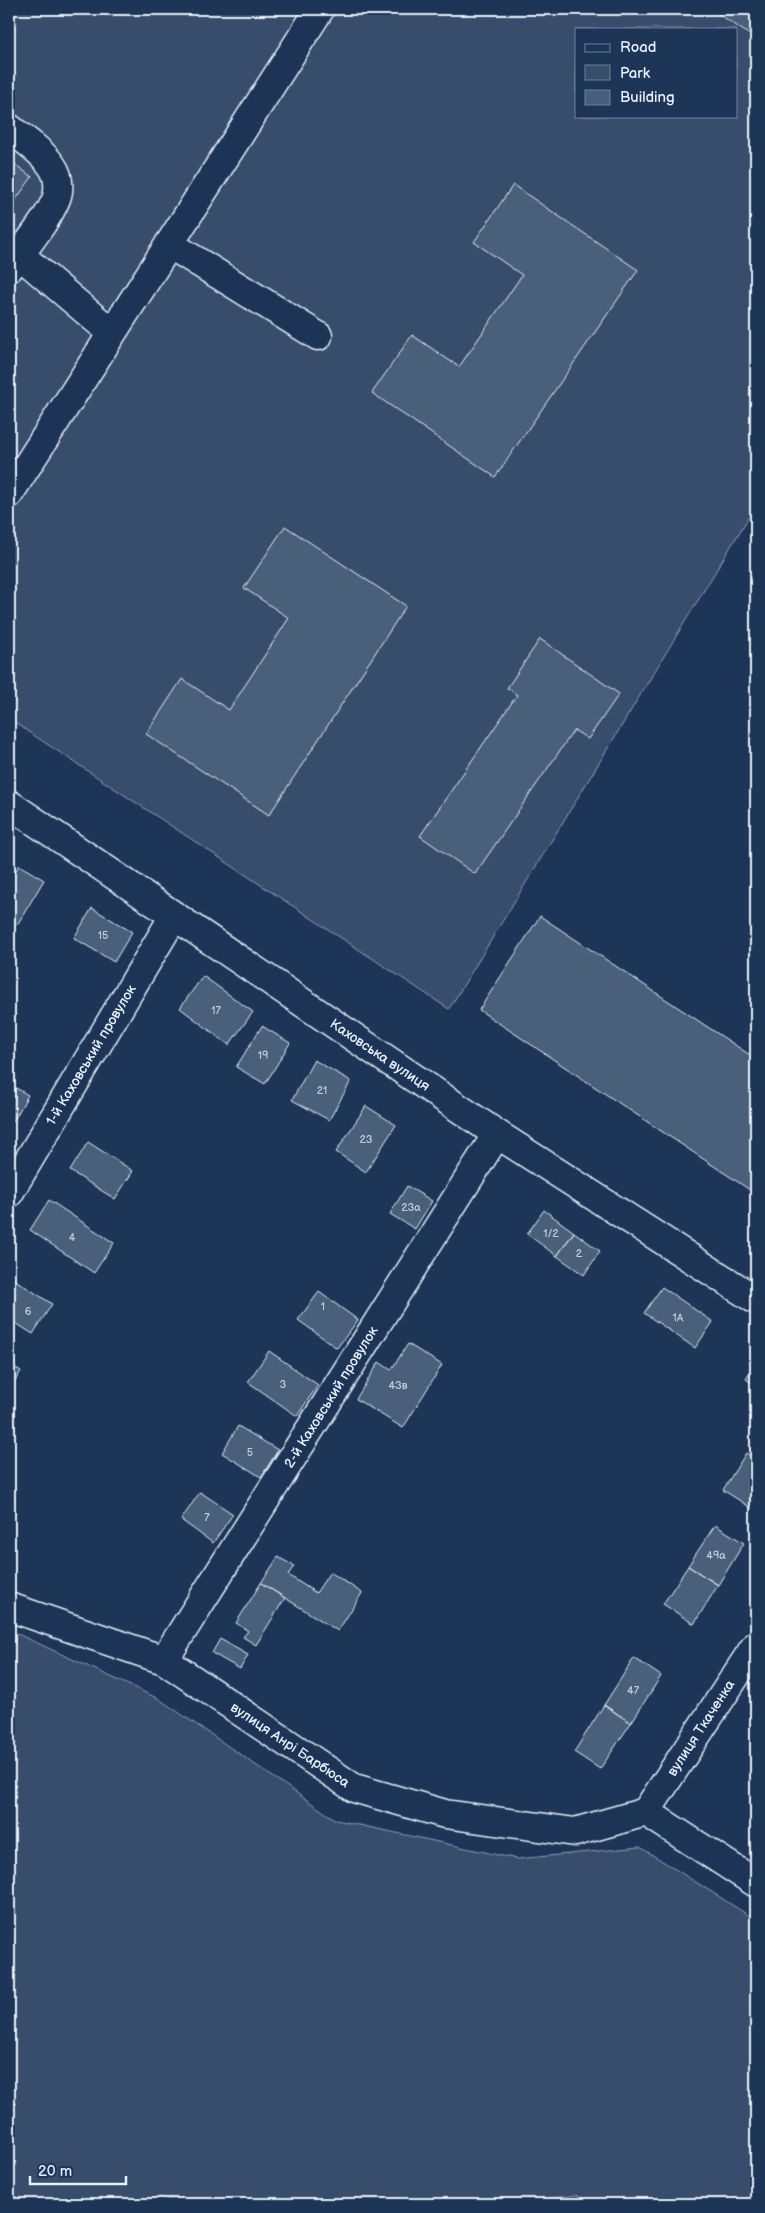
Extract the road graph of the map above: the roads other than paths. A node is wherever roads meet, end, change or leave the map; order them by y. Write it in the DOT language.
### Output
graph roads {
  1 [pos="320,9"];
  2 [pos="9,128"];
  3 [pos="169,244"];
  4 [pos="14,261"];
  5 [pos="112,333"];
  6 [pos="318,336"];
  7 [pos="9,494"];
  8 [pos="9,804"];
  9 [pos="174,916"];
  10 [pos="497,1134"];
  11 [pos="9,1193"];
  12 [pos="756,1300"];
  13 [pos="9,1607"];
  14 [pos="756,1645"];
  15 [pos="164,1660"];
  16 [pos="646,1812"];
  17 [pos="756,1883"];
  1 -- 3 [label="street"];
  2 -- 4 [label="street"];
  3 -- 5 [label="street"];
  3 -- 6 [label="street"];
  4 -- 5 [label="street"];
  5 -- 7 [label="street"];
  8 -- 9 [label="street, Каховська вулиця"];
  9 -- 10 [label="street, Каховська вулиця"];
  9 -- 11 [label="street, 1-й Каховський провулок"];
  10 -- 12 [label="street, Каховська вулиця"];
  10 -- 15 [label="street, 2-й Каховський провулок"];
  13 -- 15 [label="street, вулиця Анрі Барбюса"];
  14 -- 16 [label="street, вулиця Ткаченка"];
  15 -- 16 [label="street, вулиця Анрі Барбюса"];
  16 -- 17 [label="street"];
}
